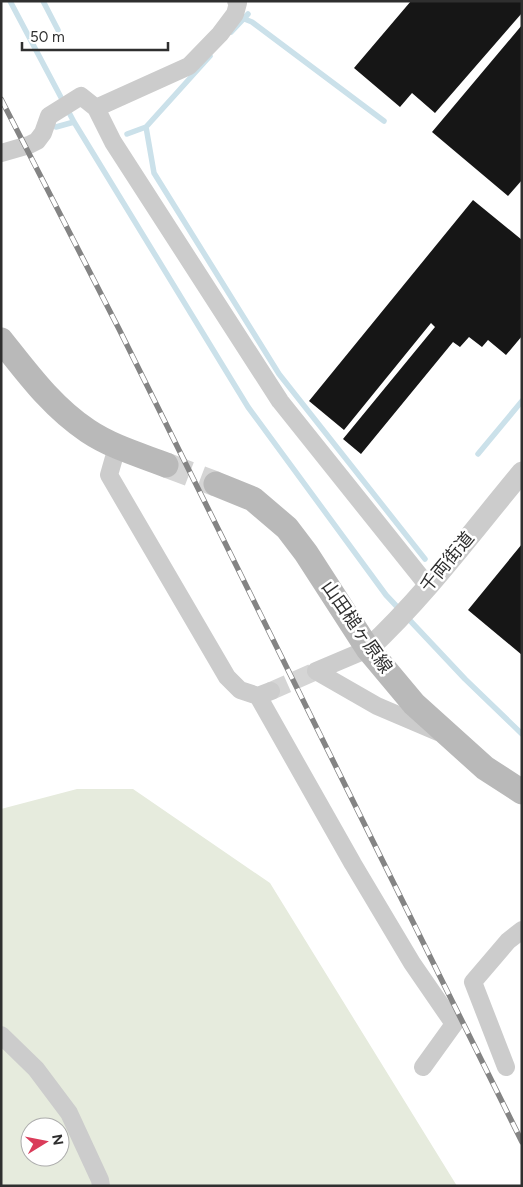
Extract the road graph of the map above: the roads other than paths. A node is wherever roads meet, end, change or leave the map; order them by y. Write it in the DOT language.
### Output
graph roads {
  1 [pos="236,1"];
  2 [pos="96,108"];
  3 [pos="1,153"];
  4 [pos="1,340"];
  5 [pos="117,447"];
  6 [pos="166,465"];
  7 [pos="522,472"];
  8 [pos="216,484"];
  9 [pos="424,590"];
  10 [pos="368,649"];
  11 [pos="452,738"];
  12 [pos="522,792"];
  13 [pos="522,930"];
  14 [pos="1,1035"];
  15 [pos="423,1067"];
  16 [pos="506,1068"];
  17 [pos="101,1186"];
  1 -- 2 [label="street"];
  2 -- 3 [label="street"];
  2 -- 9 [label="street"];
  4 -- 5 [label="main road"];
  5 -- 6 [label="main road"];
  5 -- 15 [label="street"];
  7 -- 9 [label="street, 千両街道"];
  8 -- 10 [label="main road, 山田槌ヶ原線"];
  9 -- 10 [label="street, 千両街道"];
  10 -- 11 [label="main road, 山田槌ヶ原線"];
  10 -- 11 [label="street"];
  11 -- 12 [label="main road, 山田槌ヶ原線"];
  13 -- 16 [label="street"];
  14 -- 17 [label="street"];
}
